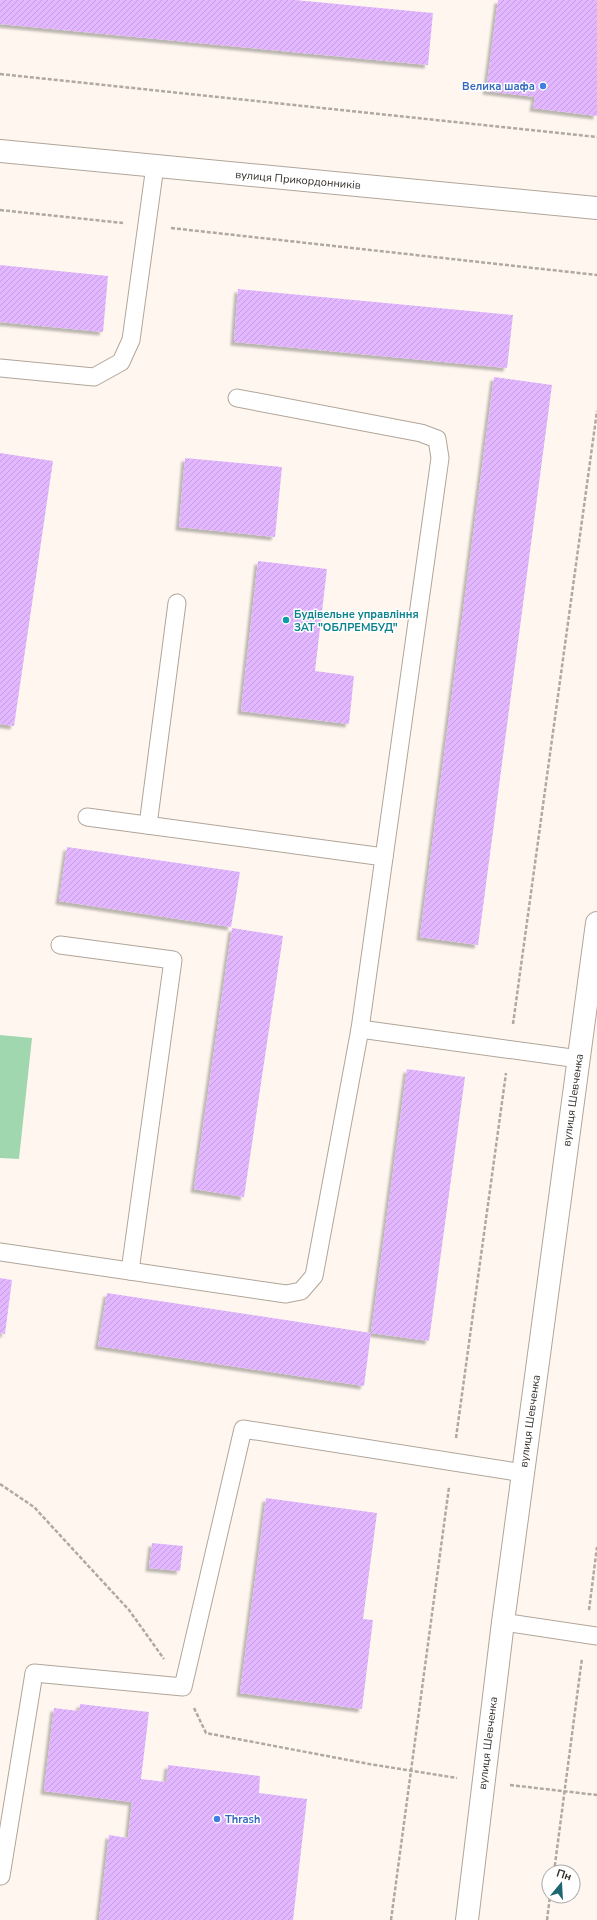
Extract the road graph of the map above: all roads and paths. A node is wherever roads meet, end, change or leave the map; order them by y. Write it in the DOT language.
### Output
graph roads {
  1 [pos="0,74"];
  2 [pos="597,137"];
  3 [pos="0,151"];
  4 [pos="155,166"];
  5 [pos="597,208"];
  6 [pos="0,210"];
  7 [pos="147,226"];
  8 [pos="597,275"];
  9 [pos="0,368"];
  10 [pos="237,398"];
  11 [pos="597,410"];
  12 [pos="177,603"];
  13 [pos="87,817"];
  14 [pos="148,825"];
  15 [pos="384,857"];
  16 [pos="597,923"];
  17 [pos="60,945"];
  18 [pos="360,1029"];
  19 [pos="510,1050"];
  20 [pos="579,1060"];
  21 [pos="0,1252"];
  22 [pos="130,1271"];
  23 [pos="453,1462"];
  24 [pos="522,1473"];
  25 [pos="0,1484"];
  26 [pos="597,1547"];
  27 [pos="502,1622"];
  28 [pos="591,1635"];
  29 [pos="183,1687"];
  30 [pos="206,1733"];
  31 [pos="411,1771"];
  32 [pos="457,1778"];
  33 [pos="508,1784"];
  34 [pos="565,1791"];
  35 [pos="597,1795"];
  36 [pos="555,1864"];
  37 [pos="1,1876"];
  38 [pos="549,1904"];
  39 [pos="391,1920"];
  40 [pos="467,1920"];
  41 [pos="547,1920"];
  1 -- 2 [label="path"];
  3 -- 4 [label="street, вулиця Прикордонників"];
  4 -- 5 [label="street, вулиця Прикордонників"];
  4 -- 7 [label="lane"];
  6 -- 7 [label="path"];
  7 -- 8 [label="path"];
  7 -- 9 [label="lane"];
  10 -- 15 [label="lane"];
  11 -- 19 [label="path"];
  12 -- 14 [label="lane"];
  13 -- 14 [label="lane"];
  14 -- 15 [label="lane"];
  15 -- 18 [label="lane"];
  16 -- 20 [label="street, вулиця Шевченка"];
  17 -- 22 [label="lane"];
  18 -- 19 [label="lane"];
  18 -- 22 [label="lane"];
  19 -- 20 [label="lane"];
  19 -- 23 [label="path"];
  20 -- 24 [label="street, вулиця Шевченка"];
  21 -- 22 [label="lane"];
  23 -- 24 [label="lane"];
  23 -- 29 [label="lane"];
  23 -- 31 [label="path"];
  24 -- 27 [label="street, вулиця Шевченка"];
  25 -- 29 [label="path"];
  26 -- 28 [label="path"];
  27 -- 28 [label="lane"];
  27 -- 40 [label="street, вулиця Шевченка"];
  28 -- 34 [label="path"];
  29 -- 37 [label="lane"];
  30 -- 31 [label="path"];
  31 -- 32 [label="path"];
  31 -- 39 [label="path"];
  33 -- 34 [label="path"];
  34 -- 35 [label="path"];
  34 -- 36 [label="path"];
  38 -- 41 [label="path"];
}
